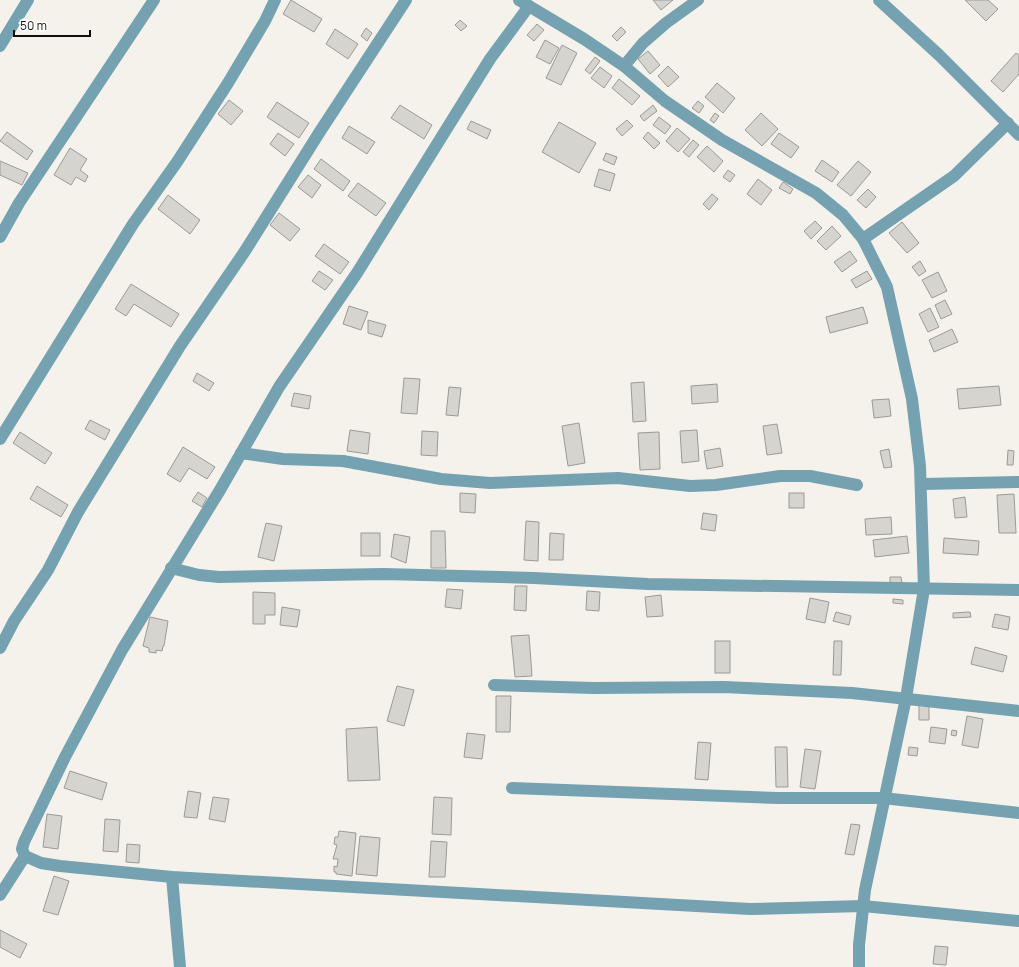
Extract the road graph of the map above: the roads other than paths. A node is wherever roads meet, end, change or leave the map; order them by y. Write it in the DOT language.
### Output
graph roads {
  1 [pos="28,0"];
  2 [pos="154,0"];
  3 [pos="275,0"];
  4 [pos="406,0"];
  5 [pos="698,0"];
  6 [pos="882,1"];
  7 [pos="524,3"];
  8 [pos="0,46"];
  9 [pos="624,66"];
  10 [pos="1008,123"];
  11 [pos="1019,135"];
  12 [pos="0,237"];
  13 [pos="863,239"];
  14 [pos="0,439"];
  15 [pos="241,453"];
  16 [pos="1019,482"];
  17 [pos="922,484"];
  18 [pos="857,485"];
  19 [pos="171,568"];
  20 [pos="924,589"];
  21 [pos="1019,590"];
  22 [pos="0,648"];
  23 [pos="494,685"];
  24 [pos="906,698"];
  25 [pos="1019,711"];
  26 [pos="512,788"];
  27 [pos="883,798"];
  28 [pos="1019,813"];
  29 [pos="25,856"];
  30 [pos="172,877"];
  31 [pos="0,895"];
  32 [pos="863,906"];
  33 [pos="1019,921"];
  34 [pos="180,967"];
  35 [pos="859,967"];
  1 -- 8 [label="street"];
  2 -- 12 [label="street"];
  3 -- 14 [label="street"];
  4 -- 22 [label="street"];
  5 -- 9 [label="street"];
  6 -- 10 [label="street"];
  7 -- 9 [label="street"];
  7 -- 15 [label="street"];
  9 -- 13 [label="street"];
  10 -- 11 [label="street"];
  10 -- 13 [label="street"];
  13 -- 17 [label="street"];
  15 -- 18 [label="street"];
  15 -- 19 [label="street"];
  16 -- 17 [label="street"];
  17 -- 20 [label="street"];
  19 -- 20 [label="street"];
  19 -- 29 [label="street"];
  20 -- 21 [label="street"];
  20 -- 24 [label="street"];
  23 -- 24 [label="street"];
  24 -- 25 [label="street"];
  24 -- 27 [label="street"];
  26 -- 27 [label="street"];
  27 -- 28 [label="street"];
  27 -- 32 [label="street"];
  29 -- 30 [label="street"];
  29 -- 31 [label="street"];
  30 -- 32 [label="street"];
  30 -- 34 [label="street"];
  32 -- 33 [label="street"];
  32 -- 35 [label="street"];
}
